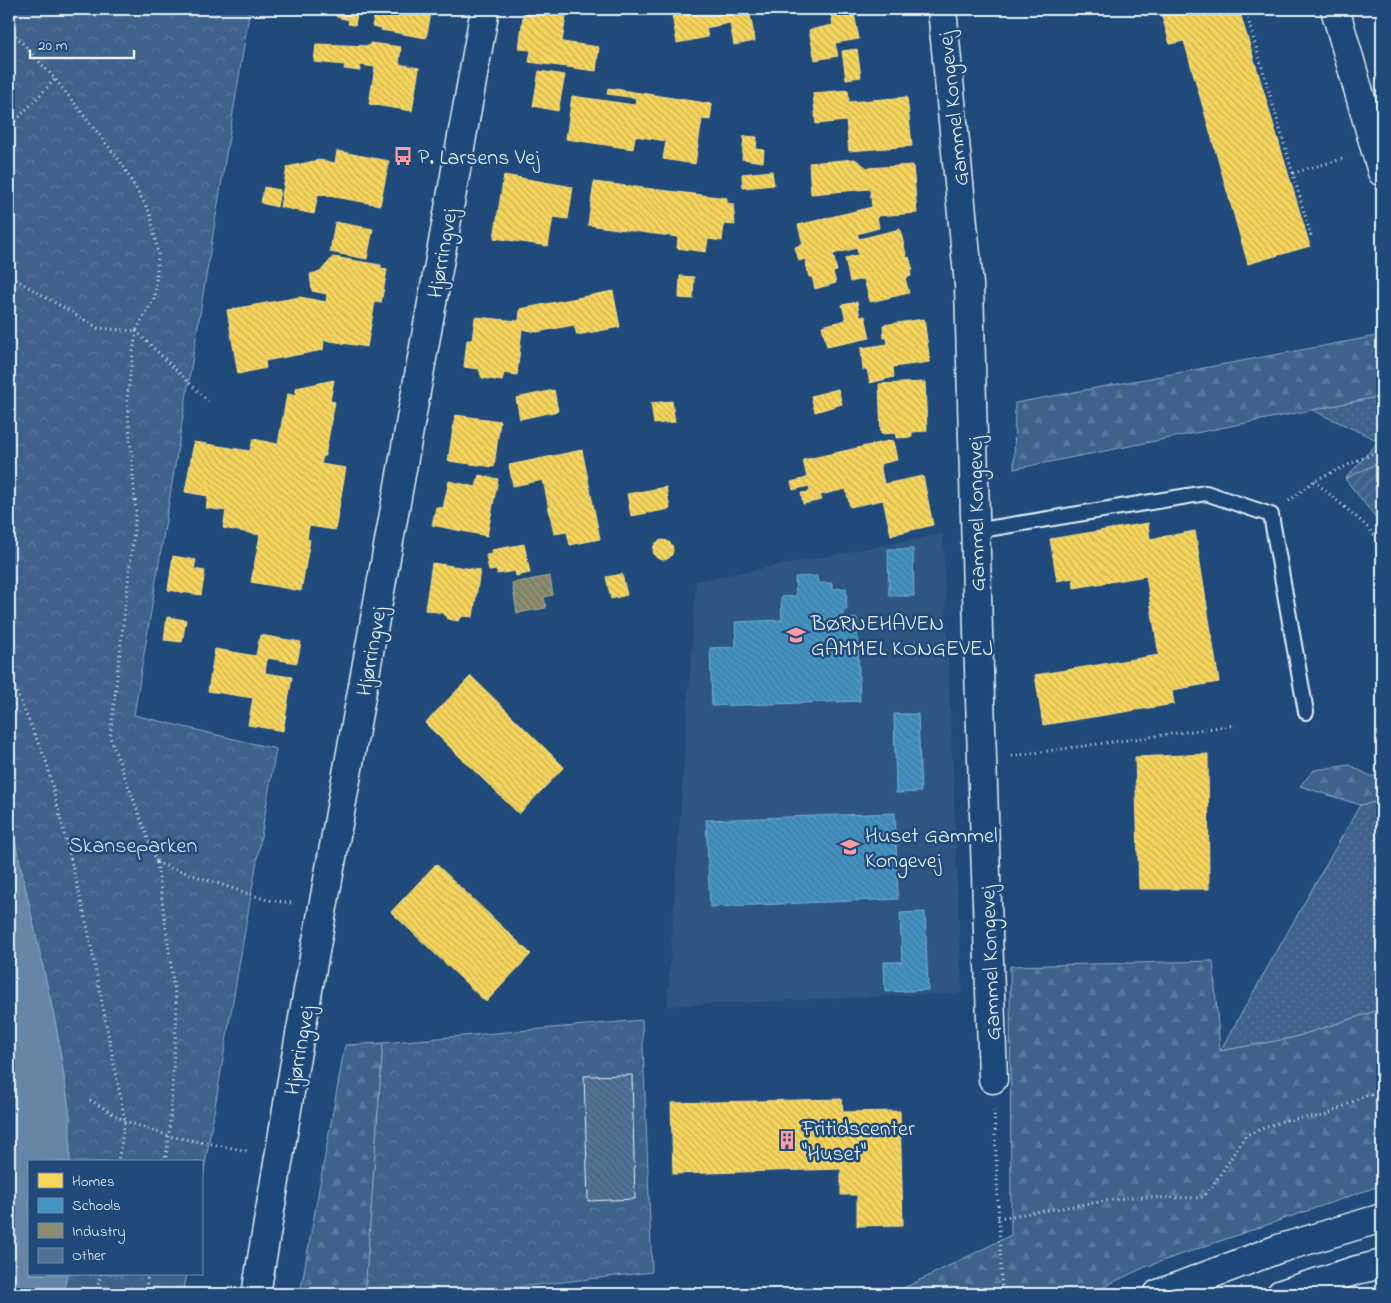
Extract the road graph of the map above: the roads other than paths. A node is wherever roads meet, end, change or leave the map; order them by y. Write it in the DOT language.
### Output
graph roads {
  1 [pos="485,9"];
  2 [pos="942,9"];
  3 [pos="1334,9"];
  4 [pos="1379,161"];
  5 [pos="975,531"];
  6 [pos="1306,712"];
  7 [pos="993,1080"];
  8 [pos="1382,1218"];
  9 [pos="1382,1264"];
  10 [pos="256,1294"];
  11 [pos="1158,1294"];
  12 [pos="1281,1294"];
  1 -- 10 [label="main road, Hjørringvej"];
  2 -- 5 [label="main road, Gammel Kongevej"];
  3 -- 4 [label="main road"];
  5 -- 6 [label="lane"];
  5 -- 7 [label="main road, Gammel Kongevej"];
  8 -- 11 [label="main road"];
  9 -- 12 [label="main road"];
}
